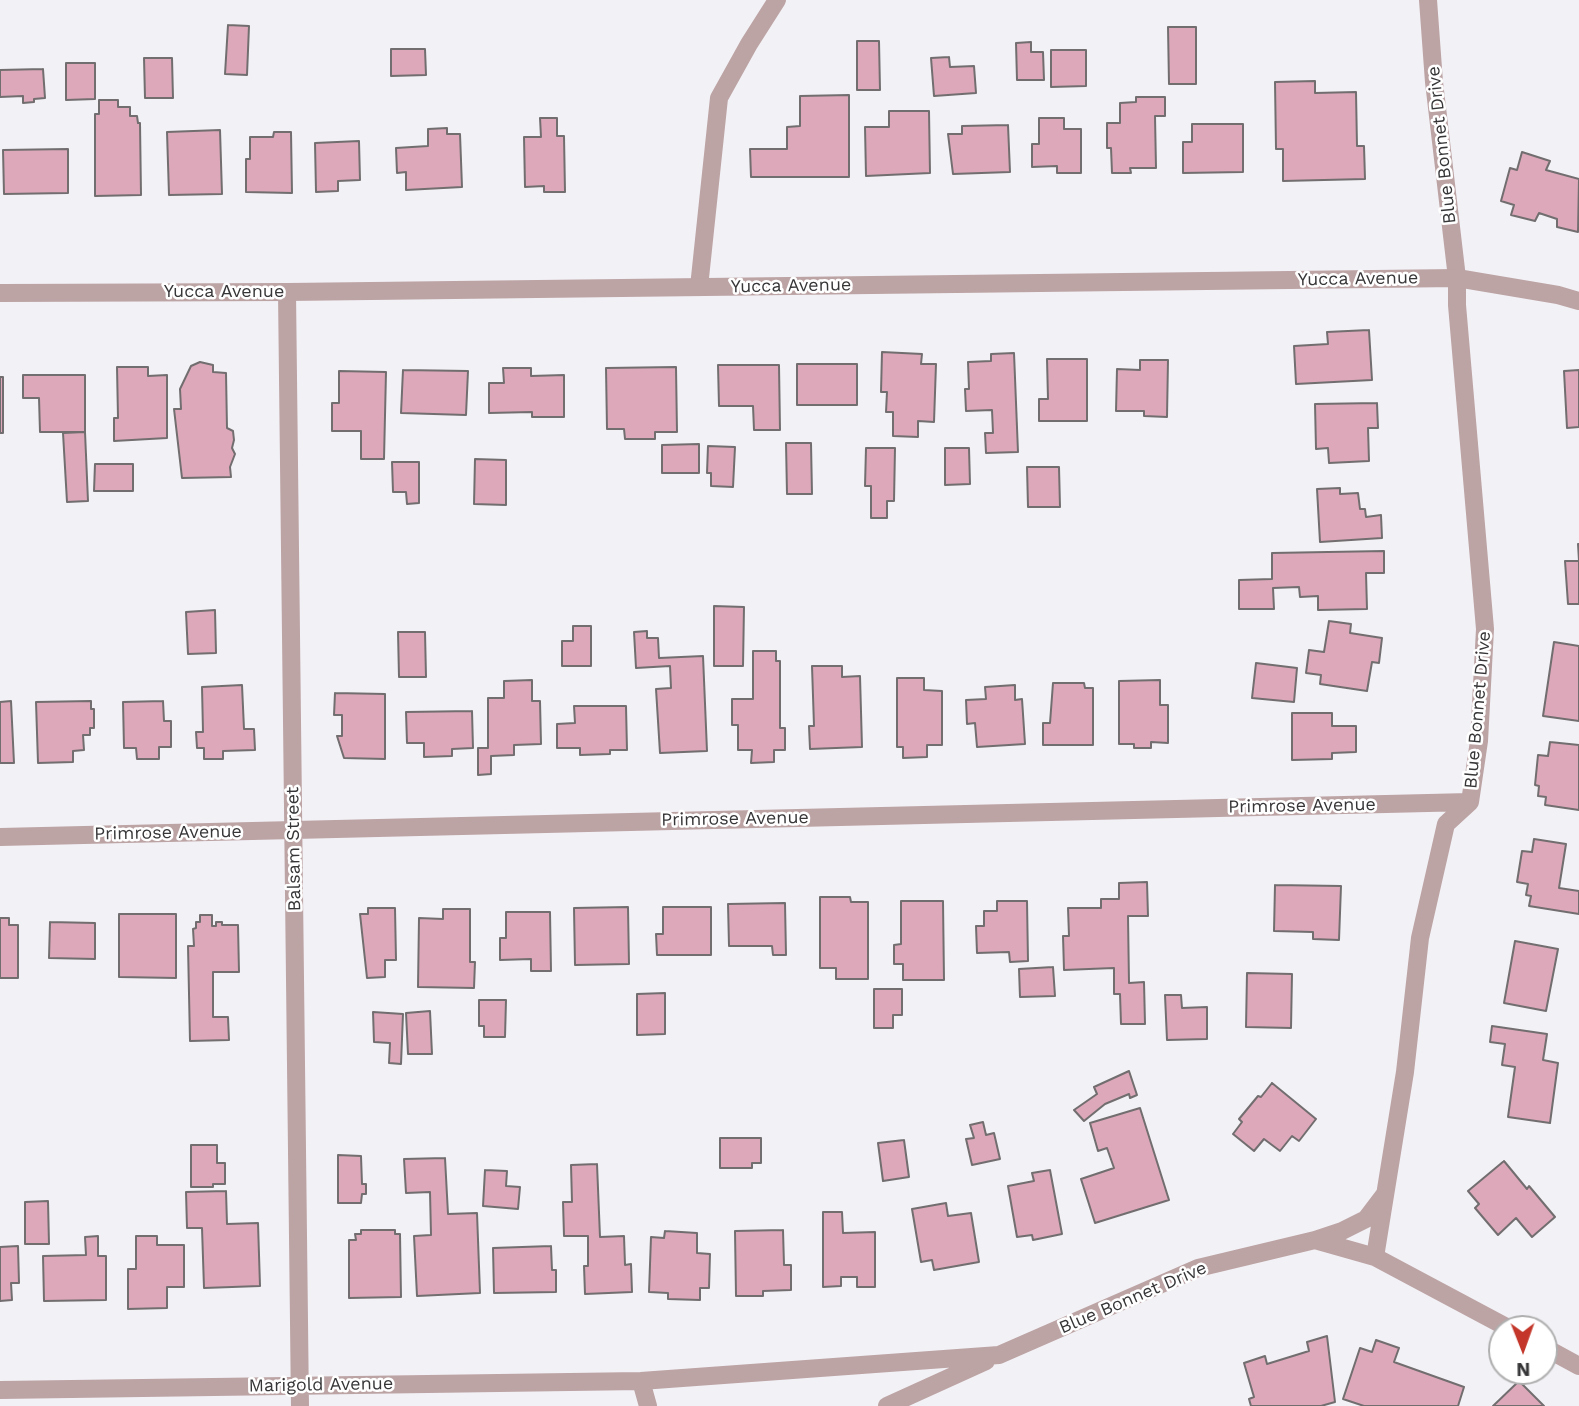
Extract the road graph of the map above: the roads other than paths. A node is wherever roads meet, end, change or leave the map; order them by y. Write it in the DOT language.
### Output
graph roads {
  1 [pos="777,0"];
  2 [pos="1428,0"];
  3 [pos="1457,278"];
  4 [pos="699,287"];
  5 [pos="287,292"];
  6 [pos="0,293"];
  7 [pos="1579,302"];
  8 [pos="1470,802"];
  9 [pos="293,830"];
  10 [pos="0,837"];
  11 [pos="1387,1191"];
  12 [pos="1314,1240"];
  13 [pos="1375,1257"];
  14 [pos="1488,1317"];
  15 [pos="999,1355"];
  16 [pos="1558,1355"];
  17 [pos="1579,1366"];
  18 [pos="641,1381"];
  19 [pos="300,1386"];
  20 [pos="0,1390"];
  21 [pos="300,1406"];
  22 [pos="648,1406"];
  23 [pos="887,1406"];
  1 -- 4 [label="street"];
  2 -- 3 [label="street, Blue Bonnet Drive"];
  3 -- 4 [label="street, Yucca Avenue"];
  3 -- 7 [label="street, Yucca Avenue"];
  3 -- 8 [label="street, Blue Bonnet Drive"];
  4 -- 5 [label="street, Yucca Avenue"];
  5 -- 6 [label="street, Yucca Avenue"];
  5 -- 9 [label="street, Balsam Street"];
  8 -- 9 [label="street, Primrose Avenue"];
  8 -- 11 [label="street, Blue Bonnet Drive"];
  9 -- 10 [label="street, Primrose Avenue"];
  9 -- 19 [label="street, Balsam Street"];
  11 -- 12 [label="street"];
  11 -- 13 [label="street, Blue Bonnet Drive"];
  12 -- 13 [label="street, Blue Bonnet Drive"];
  12 -- 15 [label="street, Blue Bonnet Drive"];
  13 -- 14 [label="street"];
  15 -- 18 [label="street, Blue Bonnet Drive"];
  15 -- 23 [label="street, Blue Bonnet Drive"];
  16 -- 17 [label="street"];
  18 -- 19 [label="street, Marigold Avenue"];
  18 -- 22 [label="street"];
  19 -- 20 [label="street, Marigold Avenue"];
  19 -- 21 [label="street, Balsam Street"];
}
